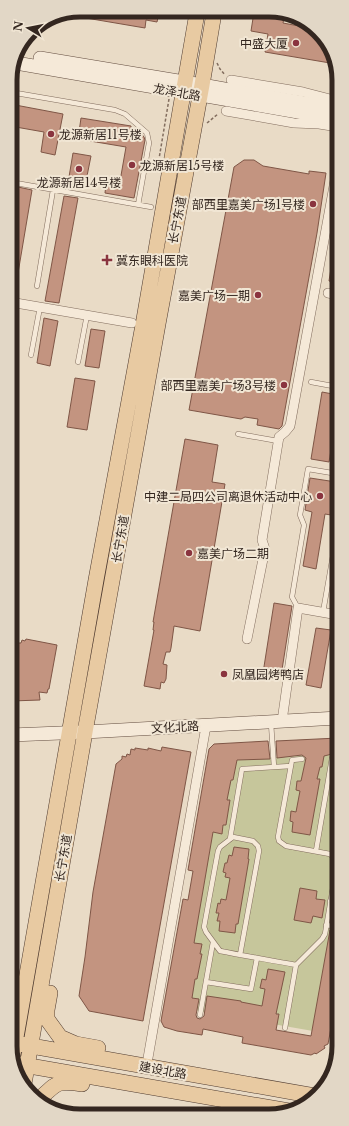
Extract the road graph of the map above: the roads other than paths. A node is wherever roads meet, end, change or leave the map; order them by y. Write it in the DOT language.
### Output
graph roads {
  1 [pos="196,17"];
  2 [pos="213,17"];
  3 [pos="22,55"];
  4 [pos="19,63"];
  5 [pos="231,80"];
  6 [pos="184,88"];
  7 [pos="201,91"];
  8 [pos="17,93"];
  9 [pos="332,100"];
  10 [pos="332,108"];
  11 [pos="226,111"];
  12 [pos="332,119"];
  13 [pos="332,127"];
  14 [pos="17,183"];
  15 [pos="53,190"];
  16 [pos="332,197"];
  17 [pos="138,205"];
  18 [pos="151,207"];
  19 [pos="38,286"];
  20 [pos="328,293"];
  21 [pos="332,294"];
  22 [pos="17,303"];
  23 [pos="40,307"];
  24 [pos="87,315"];
  25 [pos="132,323"];
  26 [pos="31,355"];
  27 [pos="78,362"];
  28 [pos="311,382"];
  29 [pos="332,386"];
  30 [pos="238,434"];
  31 [pos="278,441"];
  32 [pos="332,473"];
  33 [pos="332,569"];
  34 [pos="298,608"];
  35 [pos="323,612"];
  36 [pos="332,614"];
  37 [pos="247,639"];
  38 [pos="332,718"];
  39 [pos="277,722"];
  40 [pos="206,726"];
  41 [pos="70,732"];
  42 [pos="85,732"];
  43 [pos="17,735"];
  44 [pos="332,758"];
  45 [pos="302,759"];
  46 [pos="291,766"];
  47 [pos="274,768"];
  48 [pos="230,838"];
  49 [pos="316,851"];
  50 [pos="332,856"];
  51 [pos="332,890"];
  52 [pos="40,900"];
  53 [pos="330,901"];
  54 [pos="55,902"];
  55 [pos="326,924"];
  56 [pos="332,925"];
  57 [pos="213,942"];
  58 [pos="240,955"];
  59 [pos="257,958"];
  60 [pos="296,965"];
  61 [pos="17,971"];
  62 [pos="206,982"];
  63 [pos="200,1015"];
  64 [pos="17,1022"];
  65 [pos="285,1028"];
  66 [pos="17,1044"];
  67 [pos="31,1046"];
  68 [pos="148,1058"];
  69 [pos="20,1065"];
  70 [pos="191,1074"];
  71 [pos="188,1093"];
  72 [pos="308,1095"];
  73 [pos="42,1096"];
  74 [pos="276,1108"];
  1 -- 6 [label="main road, 长宁东道"];
  2 -- 7 [label="main road, 长宁东道"];
  3 -- 6 [label="main road, 龙泽北路"];
  4 -- 6 [label="main road, 龙泽北路"];
  5 -- 9 [label="street"];
  6 -- 7 [label="main road, 龙泽北路"];
  6 -- 41 [label="main road, 长宁东道"];
  7 -- 10 [label="main road, 龙泽北路"];
  7 -- 12 [label="main road, 龙泽北路"];
  7 -- 42 [label="main road, 长宁东道"];
  8 -- 17 [label="lane"];
  11 -- 13 [label="street"];
  14 -- 15 [label="lane"];
  15 -- 17 [label="lane"];
  15 -- 19 [label="lane"];
  16 -- 31 [label="street"];
  17 -- 18 [label="lane"];
  20 -- 21 [label="street"];
  22 -- 23 [label="street"];
  23 -- 24 [label="street"];
  23 -- 26 [label="lane"];
  24 -- 25 [label="street"];
  24 -- 27 [label="lane"];
  28 -- 29 [label="lane"];
  30 -- 31 [label="lane"];
  31 -- 37 [label="street"];
  32 -- 34 [label="lane"];
  33 -- 35 [label="lane"];
  34 -- 35 [label="street"];
  34 -- 39 [label="street"];
  35 -- 36 [label="street"];
  38 -- 39 [label="main road, 文化北路"];
  39 -- 40 [label="main road, 文化北路"];
  39 -- 47 [label="lane"];
  40 -- 42 [label="main road, 文化北路"];
  40 -- 68 [label="street"];
  41 -- 42 [label="main road, 文化北路"];
  41 -- 43 [label="main road, 文化北路"];
  41 -- 52 [label="main road, 长宁东道"];
  42 -- 54 [label="main road, 长宁东道"];
  44 -- 49 [label="lane"];
  45 -- 46 [label="lane"];
  46 -- 47 [label="lane"];
  46 -- 49 [label="lane"];
  47 -- 48 [label="lane"];
  48 -- 57 [label="lane"];
  48 -- 58 [label="lane"];
  49 -- 50 [label="lane"];
  51 -- 53 [label="lane"];
  52 -- 61 [label="main road"];
  52 -- 64 [label="main road, 长宁东道"];
  53 -- 55 [label="lane"];
  54 -- 67 [label="main road, 长宁东道"];
  54 -- 68 [label="main road"];
  55 -- 56 [label="lane"];
  55 -- 60 [label="lane"];
  57 -- 58 [label="lane"];
  57 -- 62 [label="lane"];
  58 -- 59 [label="lane"];
  59 -- 60 [label="lane"];
  59 -- 62 [label="lane"];
  60 -- 65 [label="lane"];
  62 -- 63 [label="lane"];
  66 -- 67 [label="main road, 建设北路"];
  67 -- 69 [label="main road, 长宁东道"];
  67 -- 70 [label="main road, 建设北路"];
  68 -- 70 [label="main road"];
  69 -- 71 [label="main road, 建设北路"];
  70 -- 72 [label="main road, 建设北路"];
  71 -- 73 [label="main road"];
  71 -- 74 [label="main road, 建设北路"];
}
